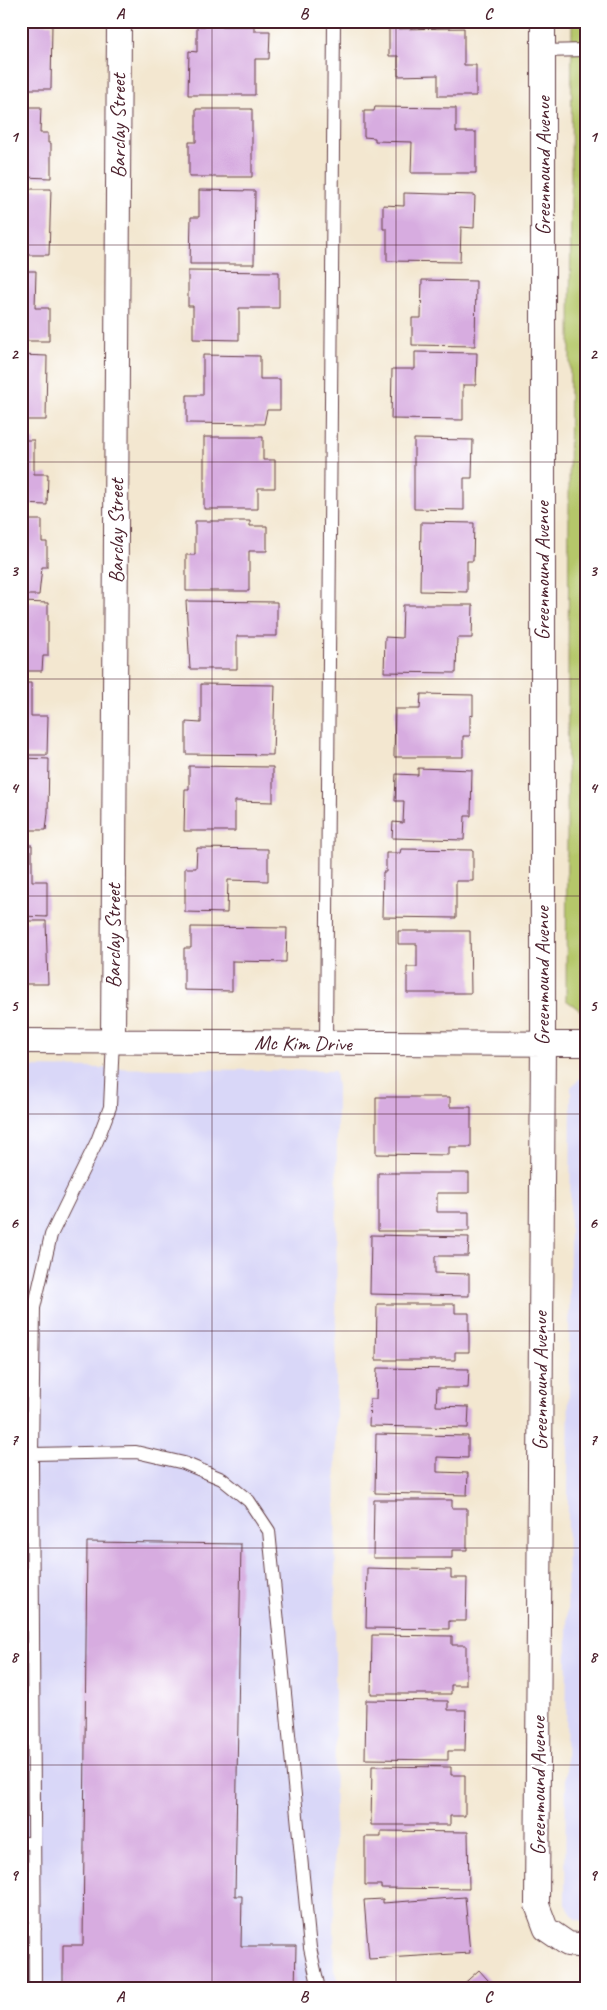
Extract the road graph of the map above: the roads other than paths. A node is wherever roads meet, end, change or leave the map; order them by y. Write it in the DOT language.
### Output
graph roads {
  1 [pos="119,21"];
  2 [pos="334,21"];
  3 [pos="543,21"];
  4 [pos="586,50"];
  5 [pos="543,51"];
  6 [pos="113,1040"];
  7 [pos="21,1041"];
  8 [pos="326,1043"];
  9 [pos="543,1044"];
  10 [pos="586,1044"];
  11 [pos="32,1454"];
  12 [pos="27,1516"];
  13 [pos="28,1844"];
  14 [pos="21,1929"];
  15 [pos="35,1929"];
  16 [pos="586,1946"];
  17 [pos="35,1989"];
  18 [pos="319,1989"];
  1 -- 6 [label="street, Barclay Street"];
  2 -- 8 [label="lane"];
  3 -- 5 [label="street, Greenmound Avenue"];
  4 -- 5 [label="lane"];
  5 -- 9 [label="street, Greenmound Avenue"];
  6 -- 7 [label="street, Mc Kim Drive"];
  6 -- 8 [label="street, Mc Kim Drive"];
  6 -- 11 [label="lane"];
  8 -- 9 [label="street, Mc Kim Drive"];
  9 -- 10 [label="street, Mc Kim Drive"];
  9 -- 16 [label="street, Greenmound Avenue"];
  11 -- 12 [label="lane"];
  11 -- 18 [label="lane"];
  12 -- 13 [label="lane"];
  13 -- 15 [label="lane"];
  14 -- 15 [label="lane"];
  15 -- 17 [label="lane"];
}
